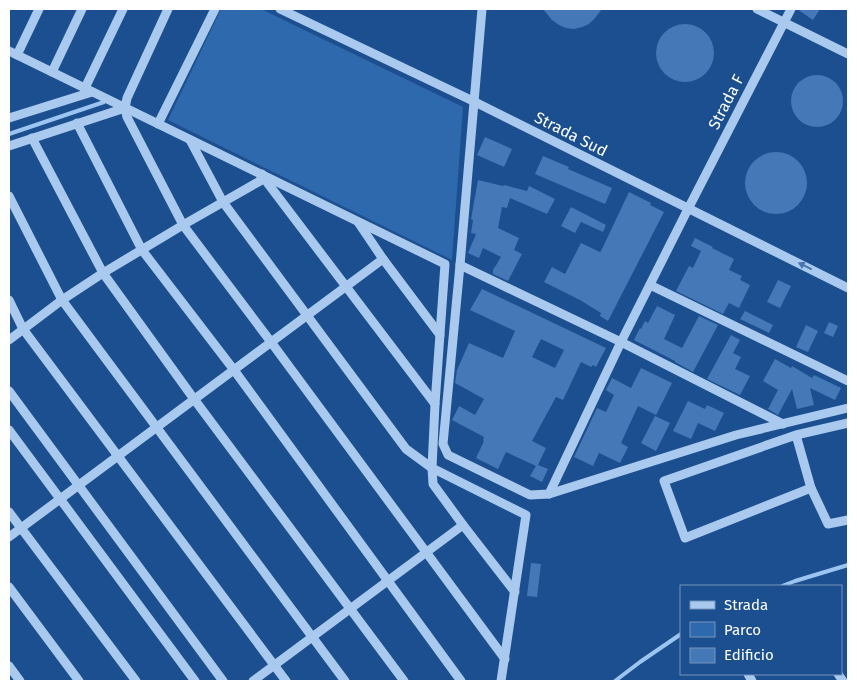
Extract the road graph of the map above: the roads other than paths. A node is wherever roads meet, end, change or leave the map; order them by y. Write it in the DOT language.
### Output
graph roads {
  1 [pos="39,9"];
  2 [pos="82,9"];
  3 [pos="123,9"];
  4 [pos="168,9"];
  5 [pos="215,9"];
  6 [pos="280,9"];
  7 [pos="482,9"];
  8 [pos="757,9"];
  9 [pos="791,9"];
  10 [pos="784,22"];
  11 [pos="13,53"];
  12 [pos="848,54"];
  13 [pos="52,72"];
  14 [pos="88,90"];
  15 [pos="473,101"];
  16 [pos="126,108"];
  17 [pos="9,118"];
  18 [pos="77,123"];
  19 [pos="158,124"];
  20 [pos="32,138"];
  21 [pos="190,140"];
  22 [pos="9,146"];
  23 [pos="262,174"];
  24 [pos="9,196"];
  25 [pos="223,202"];
  26 [pos="688,209"];
  27 [pos="358,222"];
  28 [pos="183,224"];
  29 [pos="142,250"];
  30 [pos="382,259"];
  31 [pos="460,265"];
  32 [pos="102,273"];
  33 [pos="650,285"];
  34 [pos="346,287"];
  35 [pos="848,288"];
  36 [pos="9,300"];
  37 [pos="62,300"];
  38 [pos="307,315"];
  39 [pos="23,329"];
  40 [pos="440,335"];
  41 [pos="9,340"];
  42 [pos="271,342"];
  43 [pos="621,342"];
  44 [pos="234,370"];
  45 [pos="848,381"];
  46 [pos="9,391"];
  47 [pos="194,399"];
  48 [pos="435,404"];
  49 [pos="848,408"];
  50 [pos="848,423"];
  51 [pos="783,424"];
  52 [pos="157,427"];
  53 [pos="9,430"];
  54 [pos="796,435"];
  55 [pos="118,456"];
  56 [pos="432,468"];
  57 [pos="76,487"];
  58 [pos="811,488"];
  59 [pos="549,494"];
  60 [pos="62,497"];
  61 [pos="9,512"];
  62 [pos="848,520"];
  63 [pos="463,525"];
  64 [pos="21,528"];
  65 [pos="9,537"];
  66 [pos="425,553"];
  67 [pos="388,581"];
  68 [pos="9,587"];
  69 [pos="515,592"];
  70 [pos="350,609"];
  71 [pos="312,637"];
  72 [pos="505,659"];
  73 [pos="274,665"];
  74 [pos="9,666"];
  75 [pos="20,681"];
  76 [pos="79,681"];
  77 [pos="136,681"];
  78 [pos="195,681"];
  79 [pos="223,681"];
  80 [pos="253,681"];
  81 [pos="286,681"];
  82 [pos="345,681"];
  83 [pos="404,681"];
  84 [pos="462,681"];
  85 [pos="501,681"];
  1 -- 11 [label="lane"];
  2 -- 13 [label="lane"];
  3 -- 14 [label="lane"];
  4 -- 16 [label="lane"];
  5 -- 19 [label="lane"];
  6 -- 15 [label="lane, Strada Sud"];
  7 -- 15 [label="lane"];
  8 -- 10 [label="lane"];
  9 -- 10 [label="lane, Strada F"];
  10 -- 12 [label="lane"];
  10 -- 26 [label="lane, Strada F"];
  11 -- 13 [label="lane"];
  13 -- 14 [label="lane"];
  14 -- 16 [label="lane"];
  14 -- 17 [label="lane"];
  15 -- 26 [label="lane, Strada Sud"];
  15 -- 31 [label="lane"];
  16 -- 18 [label="lane"];
  16 -- 19 [label="lane"];
  16 -- 28 [label="lane"];
  18 -- 20 [label="lane"];
  18 -- 29 [label="lane"];
  19 -- 21 [label="lane"];
  20 -- 22 [label="lane"];
  20 -- 32 [label="lane"];
  21 -- 23 [label="lane"];
  21 -- 25 [label="lane"];
  23 -- 25 [label="lane"];
  23 -- 27 [label="lane"];
  23 -- 34 [label="lane"];
  24 -- 37 [label="lane"];
  25 -- 28 [label="lane"];
  25 -- 38 [label="lane"];
  26 -- 33 [label="lane, Strada F"];
  35 -- 26 [label="lane, Strada Sud, one-way"];
  27 -- 30 [label="lane"];
  27 -- 40 [label="lane"];
  28 -- 29 [label="lane"];
  28 -- 42 [label="lane"];
  29 -- 32 [label="lane"];
  29 -- 44 [label="lane"];
  30 -- 34 [label="lane"];
  30 -- 40 [label="lane"];
  31 -- 43 [label="lane"];
  31 -- 59 [label="lane"];
  32 -- 37 [label="lane"];
  32 -- 47 [label="lane"];
  33 -- 43 [label="lane, Strada F"];
  33 -- 45 [label="lane"];
  34 -- 38 [label="lane"];
  34 -- 48 [label="lane"];
  36 -- 39 [label="lane"];
  37 -- 39 [label="lane"];
  37 -- 52 [label="lane"];
  38 -- 42 [label="lane"];
  38 -- 56 [label="lane"];
  39 -- 41 [label="lane"];
  39 -- 55 [label="lane"];
  40 -- 48 [label="lane"];
  42 -- 44 [label="lane"];
  42 -- 66 [label="lane"];
  43 -- 51 [label="lane"];
  43 -- 59 [label="lane, Strada F"];
  44 -- 47 [label="lane"];
  44 -- 67 [label="lane"];
  46 -- 57 [label="lane"];
  47 -- 52 [label="lane"];
  47 -- 70 [label="lane"];
  48 -- 56 [label="lane"];
  49 -- 51 [label="lane"];
  50 -- 54 [label="lane"];
  51 -- 59 [label="lane"];
  52 -- 55 [label="lane"];
  52 -- 71 [label="lane"];
  53 -- 60 [label="lane"];
  54 -- 58 [label="lane"];
  54 -- 58 [label="lane"];
  55 -- 57 [label="lane"];
  55 -- 73 [label="lane"];
  56 -- 63 [label="lane"];
  56 -- 69 [label="lane"];
  57 -- 60 [label="lane"];
  57 -- 79 [label="lane"];
  58 -- 62 [label="lane"];
  60 -- 64 [label="lane"];
  60 -- 78 [label="lane"];
  61 -- 64 [label="lane"];
  63 -- 66 [label="lane"];
  63 -- 69 [label="lane"];
  64 -- 65 [label="lane"];
  64 -- 77 [label="lane"];
  66 -- 67 [label="lane"];
  66 -- 72 [label="lane"];
  67 -- 70 [label="lane"];
  67 -- 84 [label="lane"];
  68 -- 76 [label="lane"];
  69 -- 72 [label="lane"];
  70 -- 71 [label="lane"];
  70 -- 83 [label="lane"];
  71 -- 73 [label="lane"];
  71 -- 82 [label="lane"];
  72 -- 85 [label="lane"];
  73 -- 80 [label="lane"];
  73 -- 81 [label="lane"];
  74 -- 75 [label="lane"];
}
